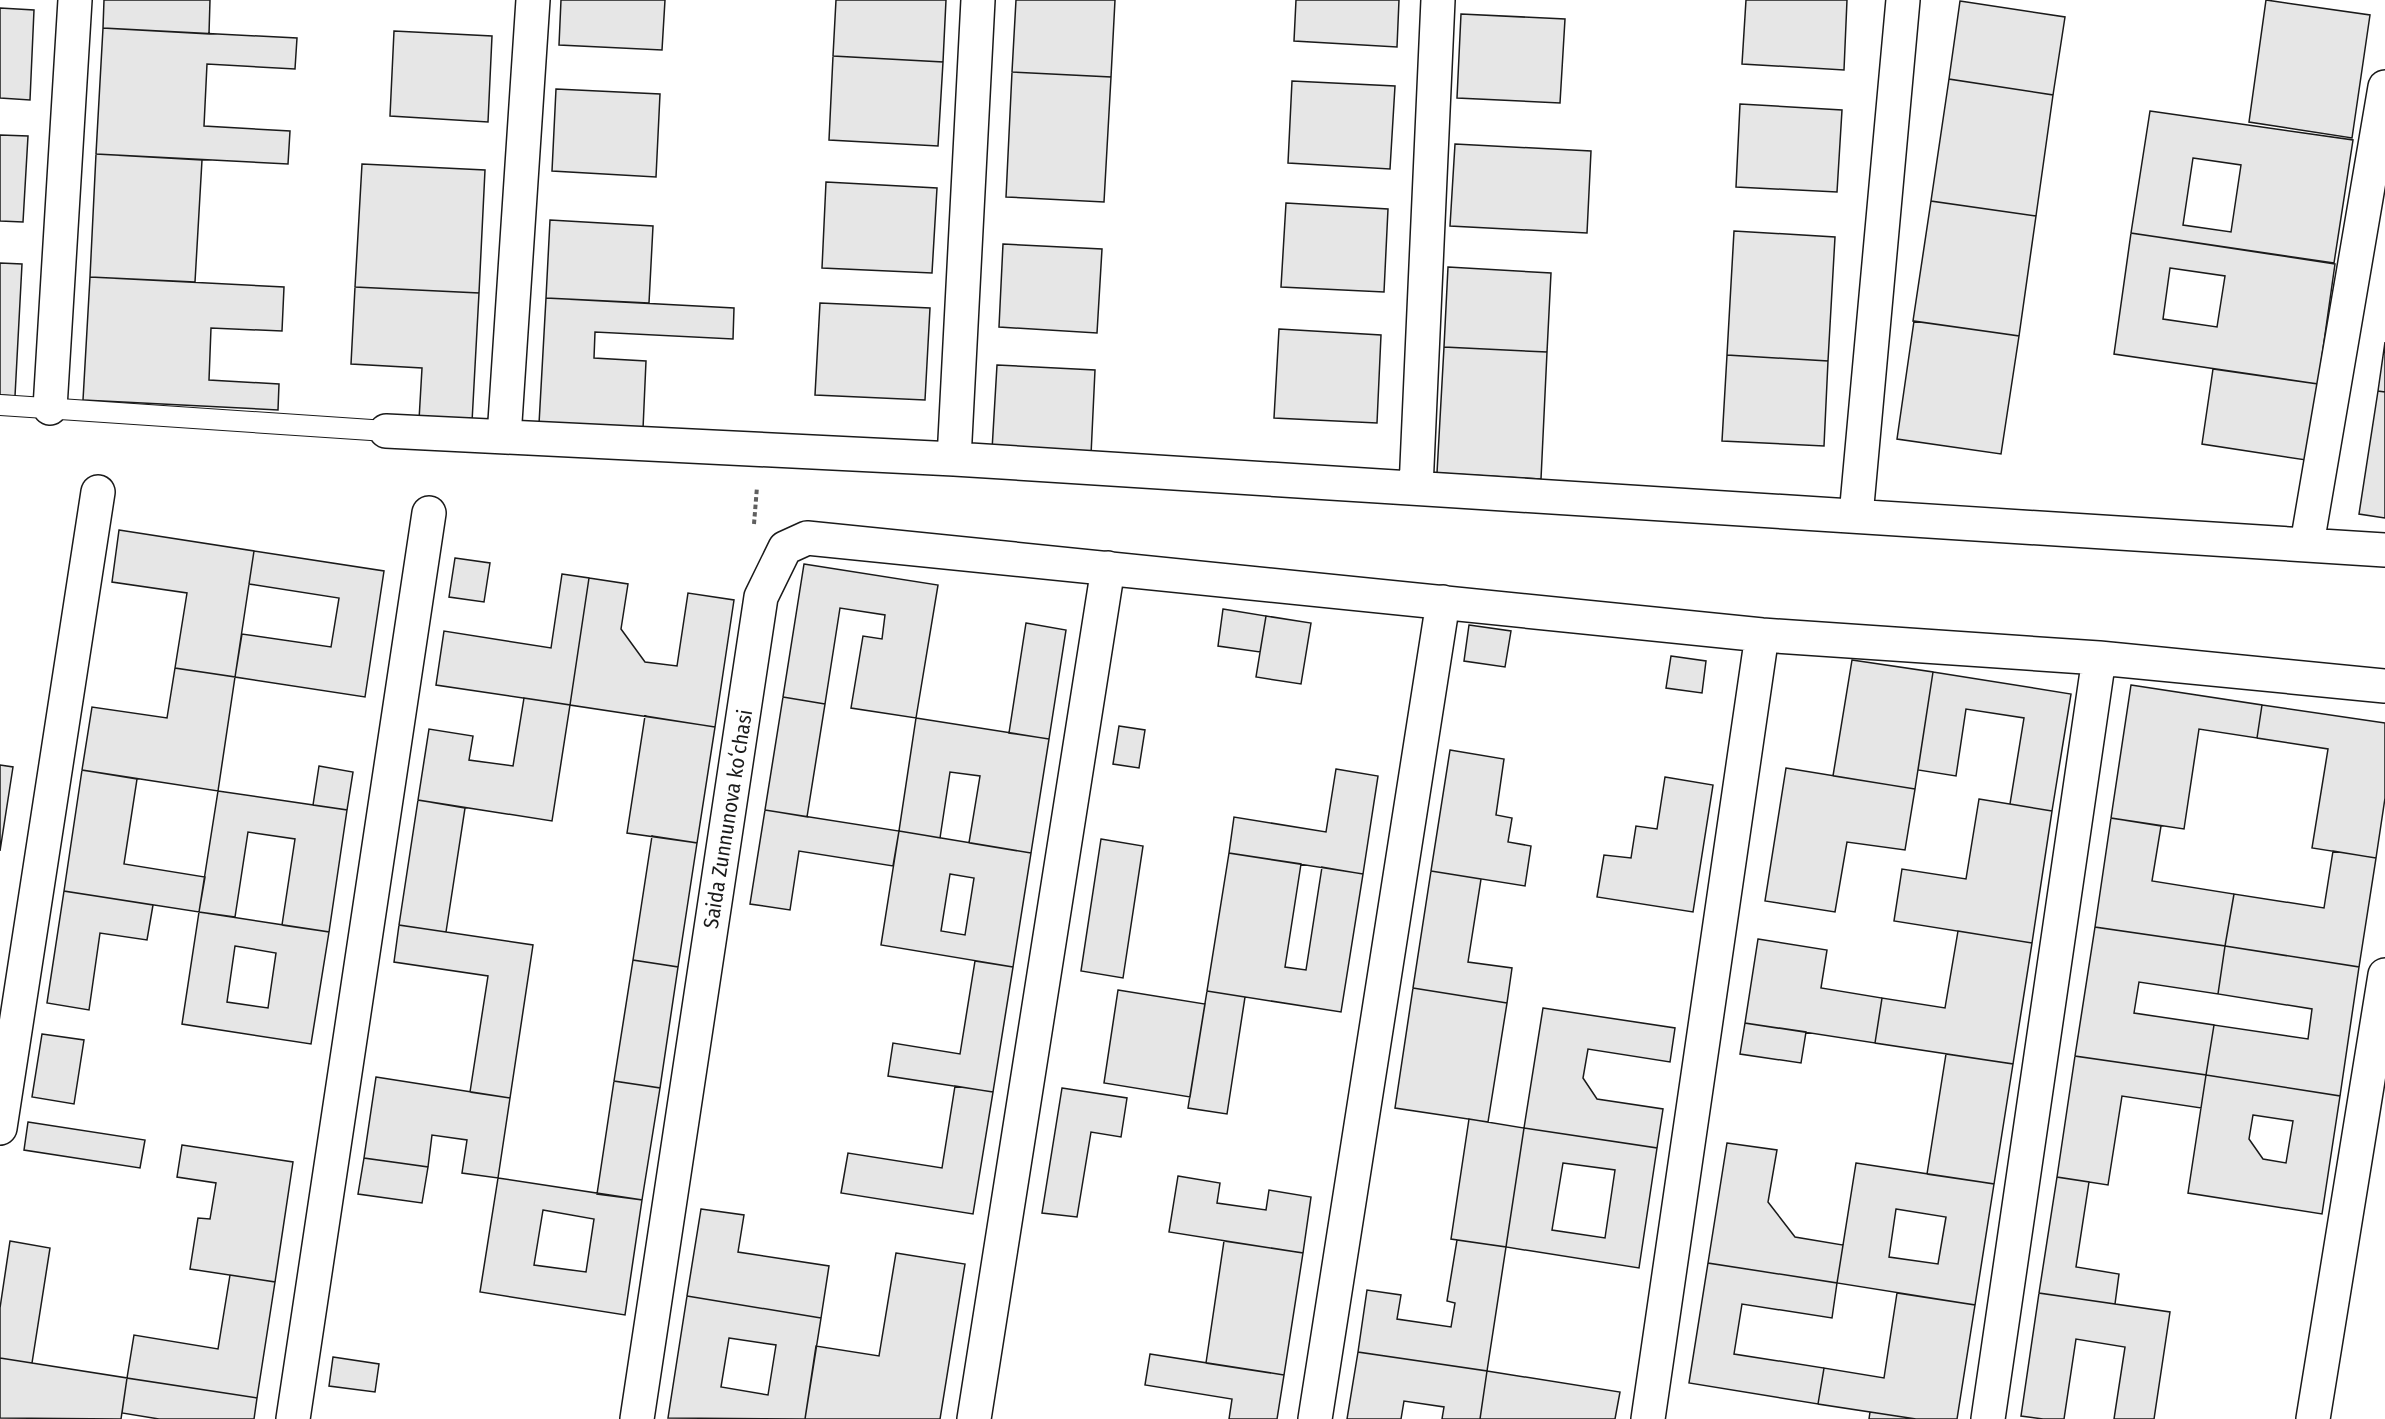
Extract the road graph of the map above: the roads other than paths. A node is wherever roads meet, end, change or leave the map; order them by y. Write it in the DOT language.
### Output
graph roads {
  1 [pos="75,0"];
  2 [pos="533,0"];
  3 [pos="978,0"];
  4 [pos="1438,0"];
  5 [pos="1903,0"];
  6 [pos="2385,87"];
  7 [pos="0,405"];
  8 [pos="50,408"];
  9 [pos="386,431"];
  10 [pos="504,437"];
  11 [pos="954,459"];
  12 [pos="1416,488"];
  13 [pos="98,492"];
  14 [pos="429,513"];
  15 [pos="1856,516"];
  16 [pos="2307,544"];
  17 [pos="2385,550"];
  18 [pos="1108,568"];
  19 [pos="1443,602"];
  20 [pos="1762,635"];
  21 [pos="2099,658"];
  22 [pos="2385,686"];
  23 [pos="2385,975"];
  24 [pos="0,1128"];
  25 [pos="294,1419"];
  26 [pos="637,1419"];
  27 [pos="974,1419"];
  28 [pos="1315,1419"];
  29 [pos="1648,1419"];
  30 [pos="1988,1419"];
  31 [pos="2313,1419"];
  1 -- 8 [label="street"];
  2 -- 10 [label="street"];
  3 -- 11 [label="street"];
  4 -- 12 [label="street"];
  5 -- 15 [label="street"];
  6 -- 16 [label="street"];
  7 -- 8 [label="lane"];
  8 -- 9 [label="lane"];
  9 -- 10 [label="street"];
  10 -- 11 [label="street"];
  11 -- 12 [label="street"];
  12 -- 15 [label="street"];
  13 -- 24 [label="street"];
  14 -- 25 [label="street"];
  15 -- 16 [label="street"];
  16 -- 17 [label="street"];
  18 -- 19 [label="street, Saida Zunnunova koʻchasi"];
  18 -- 26 [label="street, Saida Zunnunova koʻchasi"];
  18 -- 27 [label="street"];
  19 -- 20 [label="street, Saida Zunnunova koʻchasi"];
  19 -- 28 [label="street"];
  20 -- 21 [label="street, Saida Zunnunova koʻchasi"];
  20 -- 29 [label="street"];
  21 -- 22 [label="street, Saida Zunnunova koʻchasi"];
  21 -- 30 [label="street"];
  23 -- 31 [label="street"];
}
